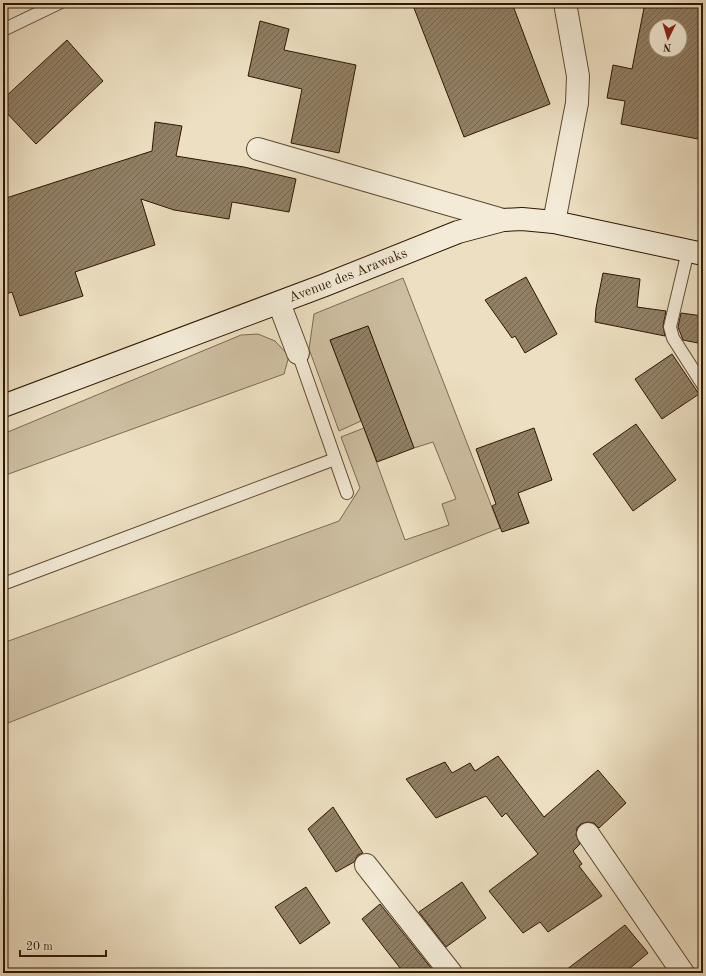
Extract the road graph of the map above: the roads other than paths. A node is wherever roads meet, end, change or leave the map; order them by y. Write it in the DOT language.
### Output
graph roads {
  1 [pos="59,3"];
  2 [pos="565,3"];
  3 [pos="3,30"];
  4 [pos="258,149"];
  5 [pos="503,220"];
  6 [pos="554,222"];
  7 [pos="695,253"];
  8 [pos="278,303"];
  9 [pos="298,353"];
  10 [pos="703,386"];
  11 [pos="3,406"];
  12 [pos="336,459"];
  13 [pos="347,493"];
  14 [pos="3,584"];
  15 [pos="588,834"];
  16 [pos="366,865"];
  17 [pos="451,973"];
  18 [pos="683,973"];
  1 -- 3 [label="lane"];
  2 -- 6 [label="street"];
  4 -- 5 [label="street"];
  5 -- 6 [label="street, Avenue des Arawaks"];
  5 -- 8 [label="street, Avenue des Arawaks"];
  6 -- 7 [label="street, Avenue des Arawaks"];
  7 -- 10 [label="lane"];
  8 -- 9 [label="street"];
  8 -- 11 [label="street, Avenue des Arawaks"];
  9 -- 12 [label="lane"];
  12 -- 13 [label="lane"];
  12 -- 14 [label="lane"];
  15 -- 18 [label="street"];
  16 -- 17 [label="street"];
}
